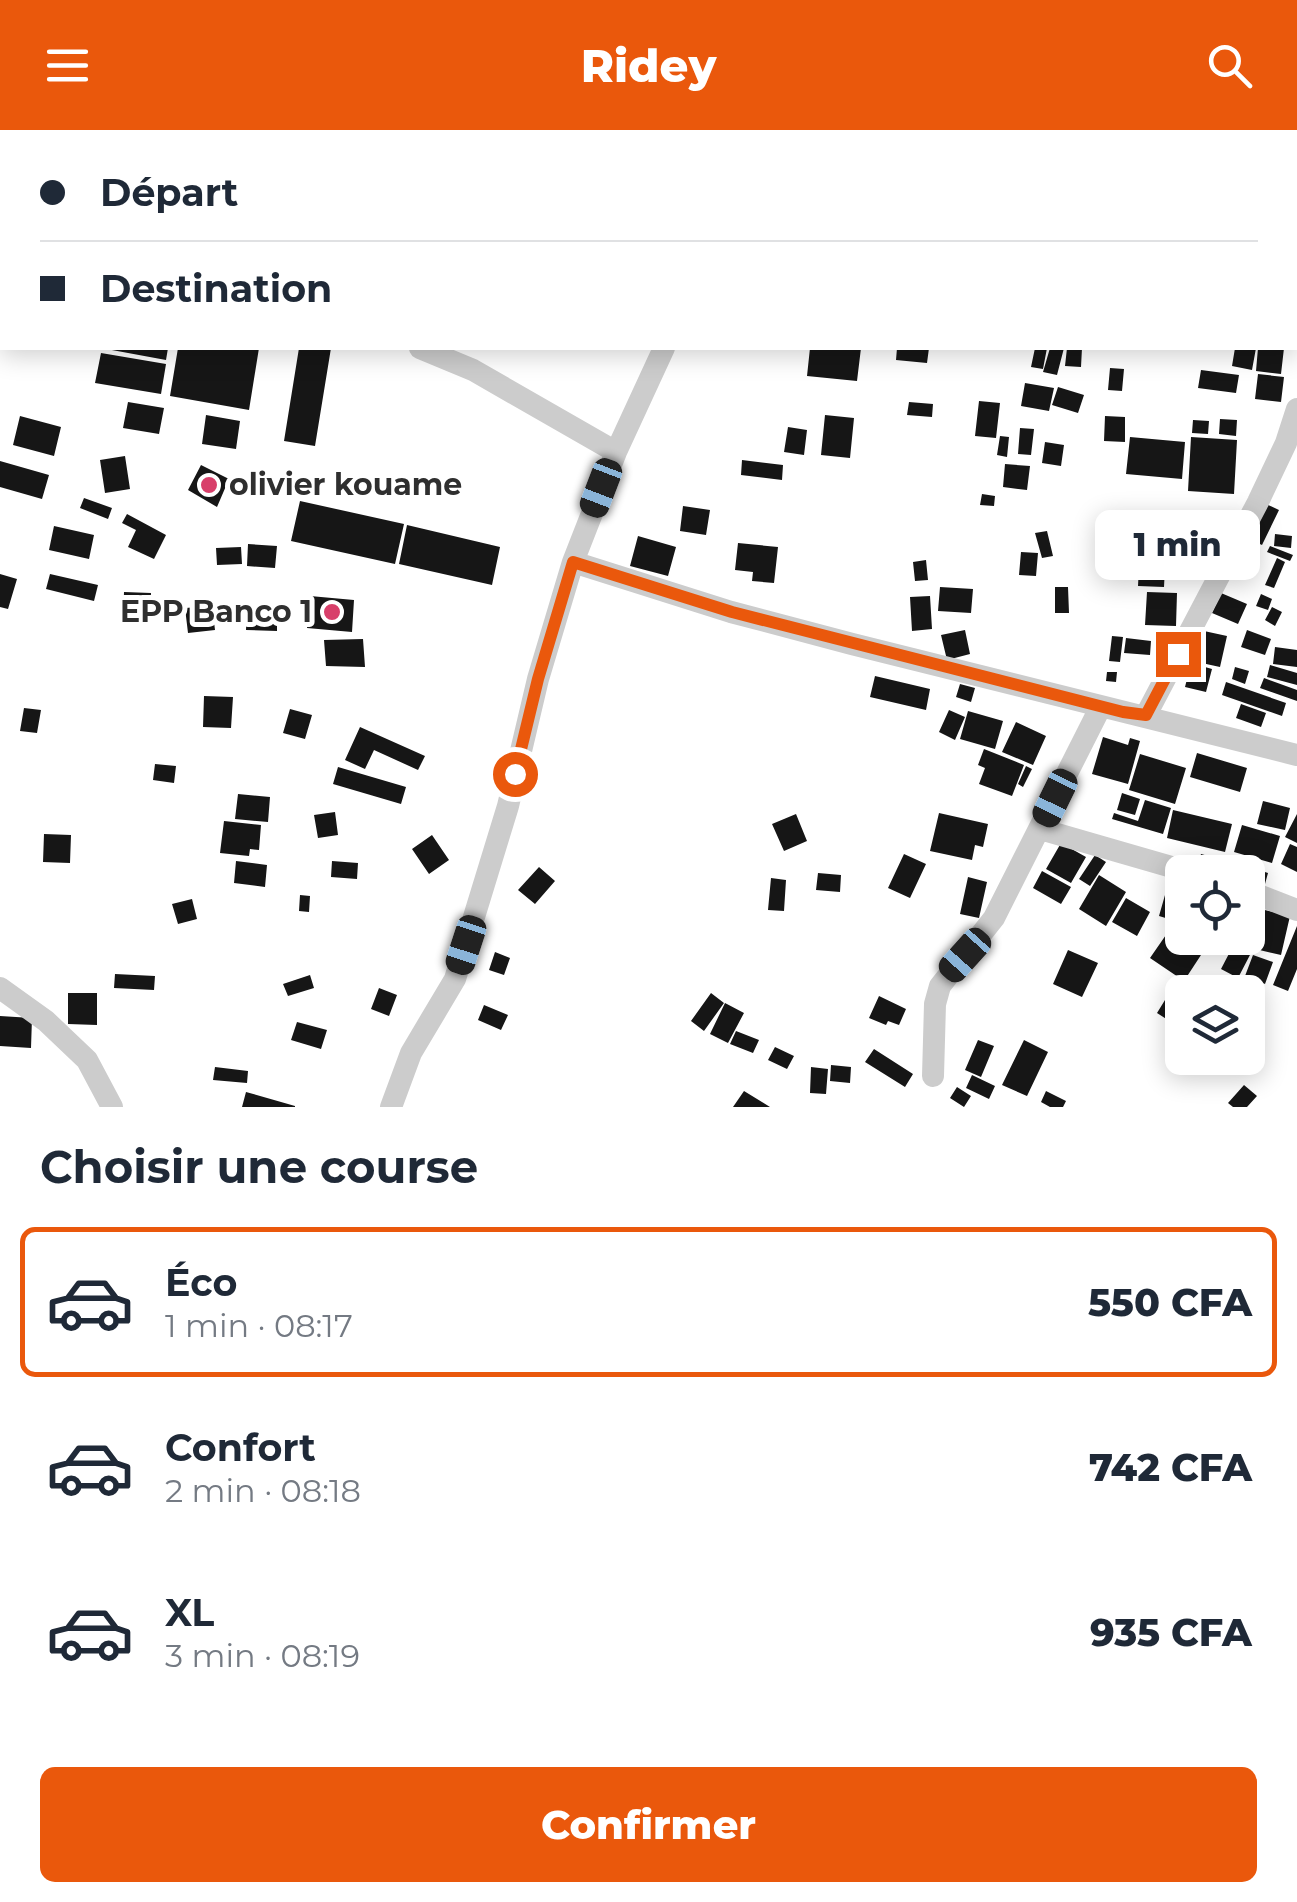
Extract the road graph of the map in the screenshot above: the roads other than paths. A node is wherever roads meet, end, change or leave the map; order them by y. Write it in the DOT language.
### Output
graph roads {
  1 [pos="425,350"];
  2 [pos="663,350"];
  3 [pos="1297,408"];
  4 [pos="1292,444"];
  5 [pos="616,452"];
  6 [pos="573,562"];
  7 [pos="1100,708"];
  8 [pos="1146,715"];
  9 [pos="1297,755"];
  10 [pos="1040,829"];
  11 [pos="1165,865"];
  12 [pos="1265,898"];
  13 [pos="1297,910"];
  14 [pos="0,988"];
  15 [pos="934,1076"];
  16 [pos="112,1107"];
  17 [pos="391,1107"];
  1 -- 5 [label="street"];
  2 -- 5 [label="street"];
  3 -- 4 [label="street"];
  4 -- 8 [label="street"];
  5 -- 6 [label="street"];
  6 -- 7 [label="street"];
  6 -- 17 [label="street"];
  7 -- 8 [label="street"];
  7 -- 10 [label="street"];
  8 -- 9 [label="street"];
  10 -- 11 [label="street"];
  10 -- 15 [label="street"];
  12 -- 13 [label="street"];
  14 -- 16 [label="street"];
}
